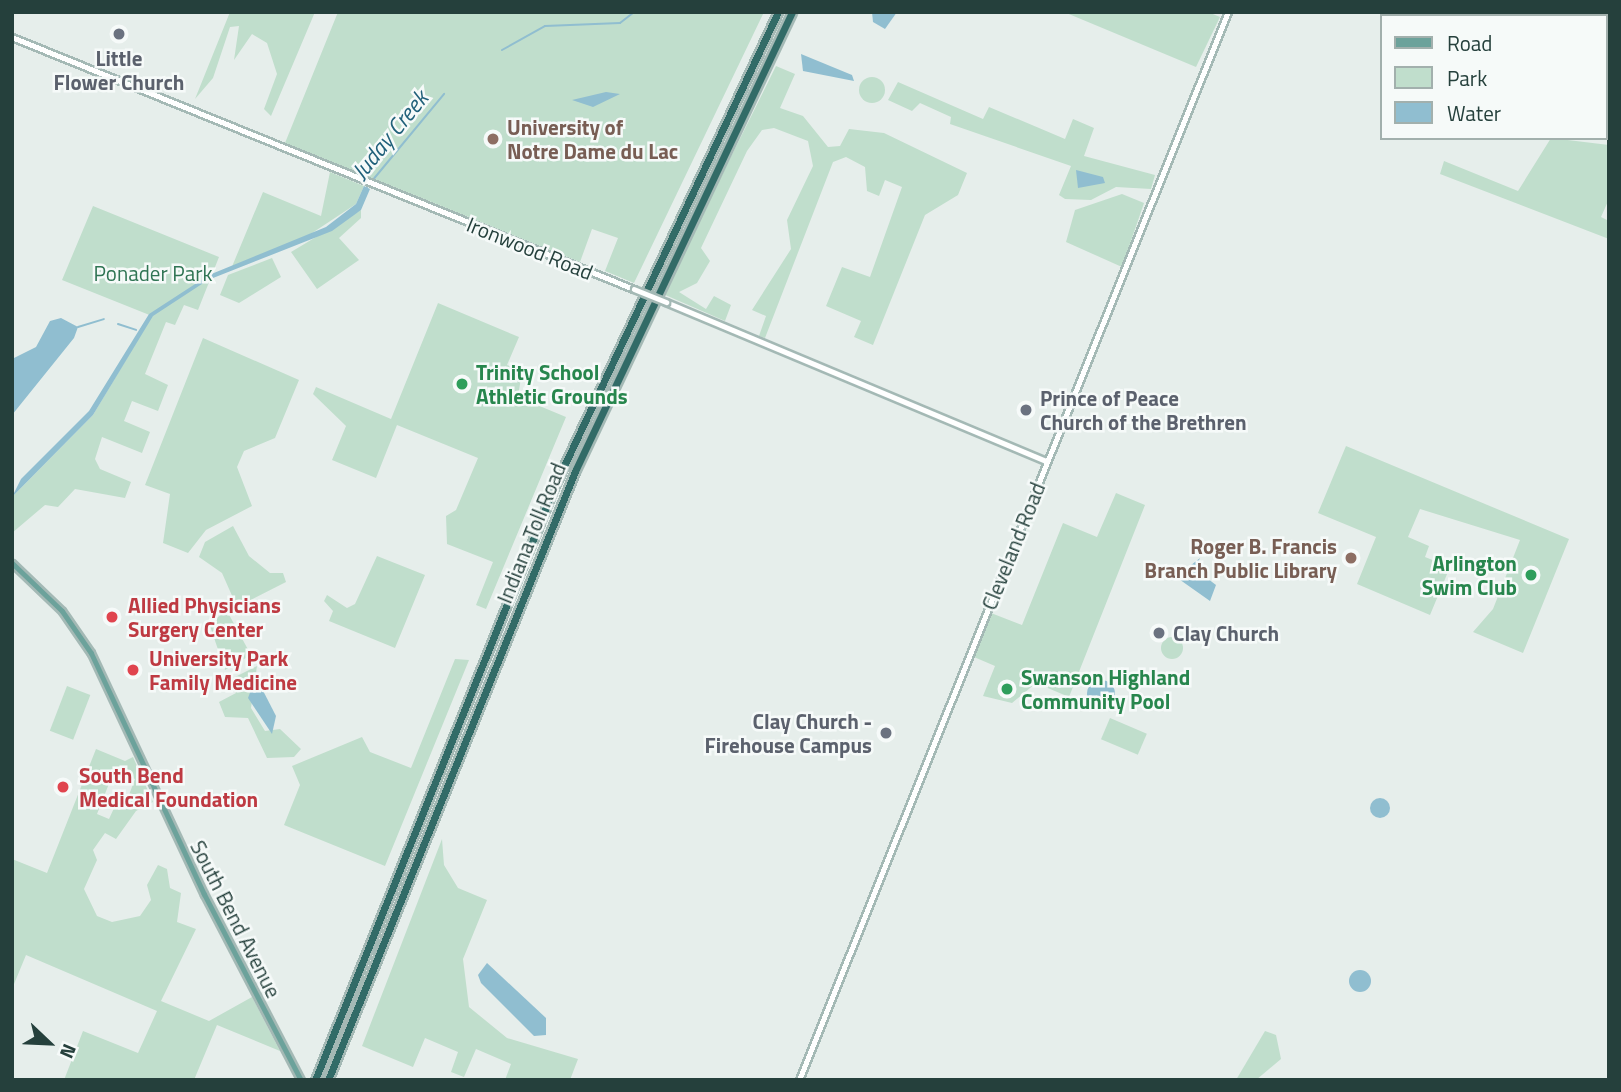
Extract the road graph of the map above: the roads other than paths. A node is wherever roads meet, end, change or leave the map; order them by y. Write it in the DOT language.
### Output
graph roads {
  1 [pos="778,12"];
  2 [pos="792,12"];
  3 [pos="1228,12"];
  4 [pos="12,37"];
  5 [pos="1047,461"];
  6 [pos="12,562"];
  7 [pos="301,1080"];
  8 [pos="315,1080"];
  9 [pos="328,1080"];
  10 [pos="799,1080"];
  1 -- 8 [label="highway, Indiana Toll Road"];
  2 -- 9 [label="highway, Indiana Toll Road"];
  3 -- 5 [label="main road, Cleveland Road"];
  4 -- 5 [label="main road, Ironwood Road, bridge"];
  5 -- 10 [label="main road, Cleveland Road"];
  6 -- 7 [label="main road, South Bend Avenue"];
}
